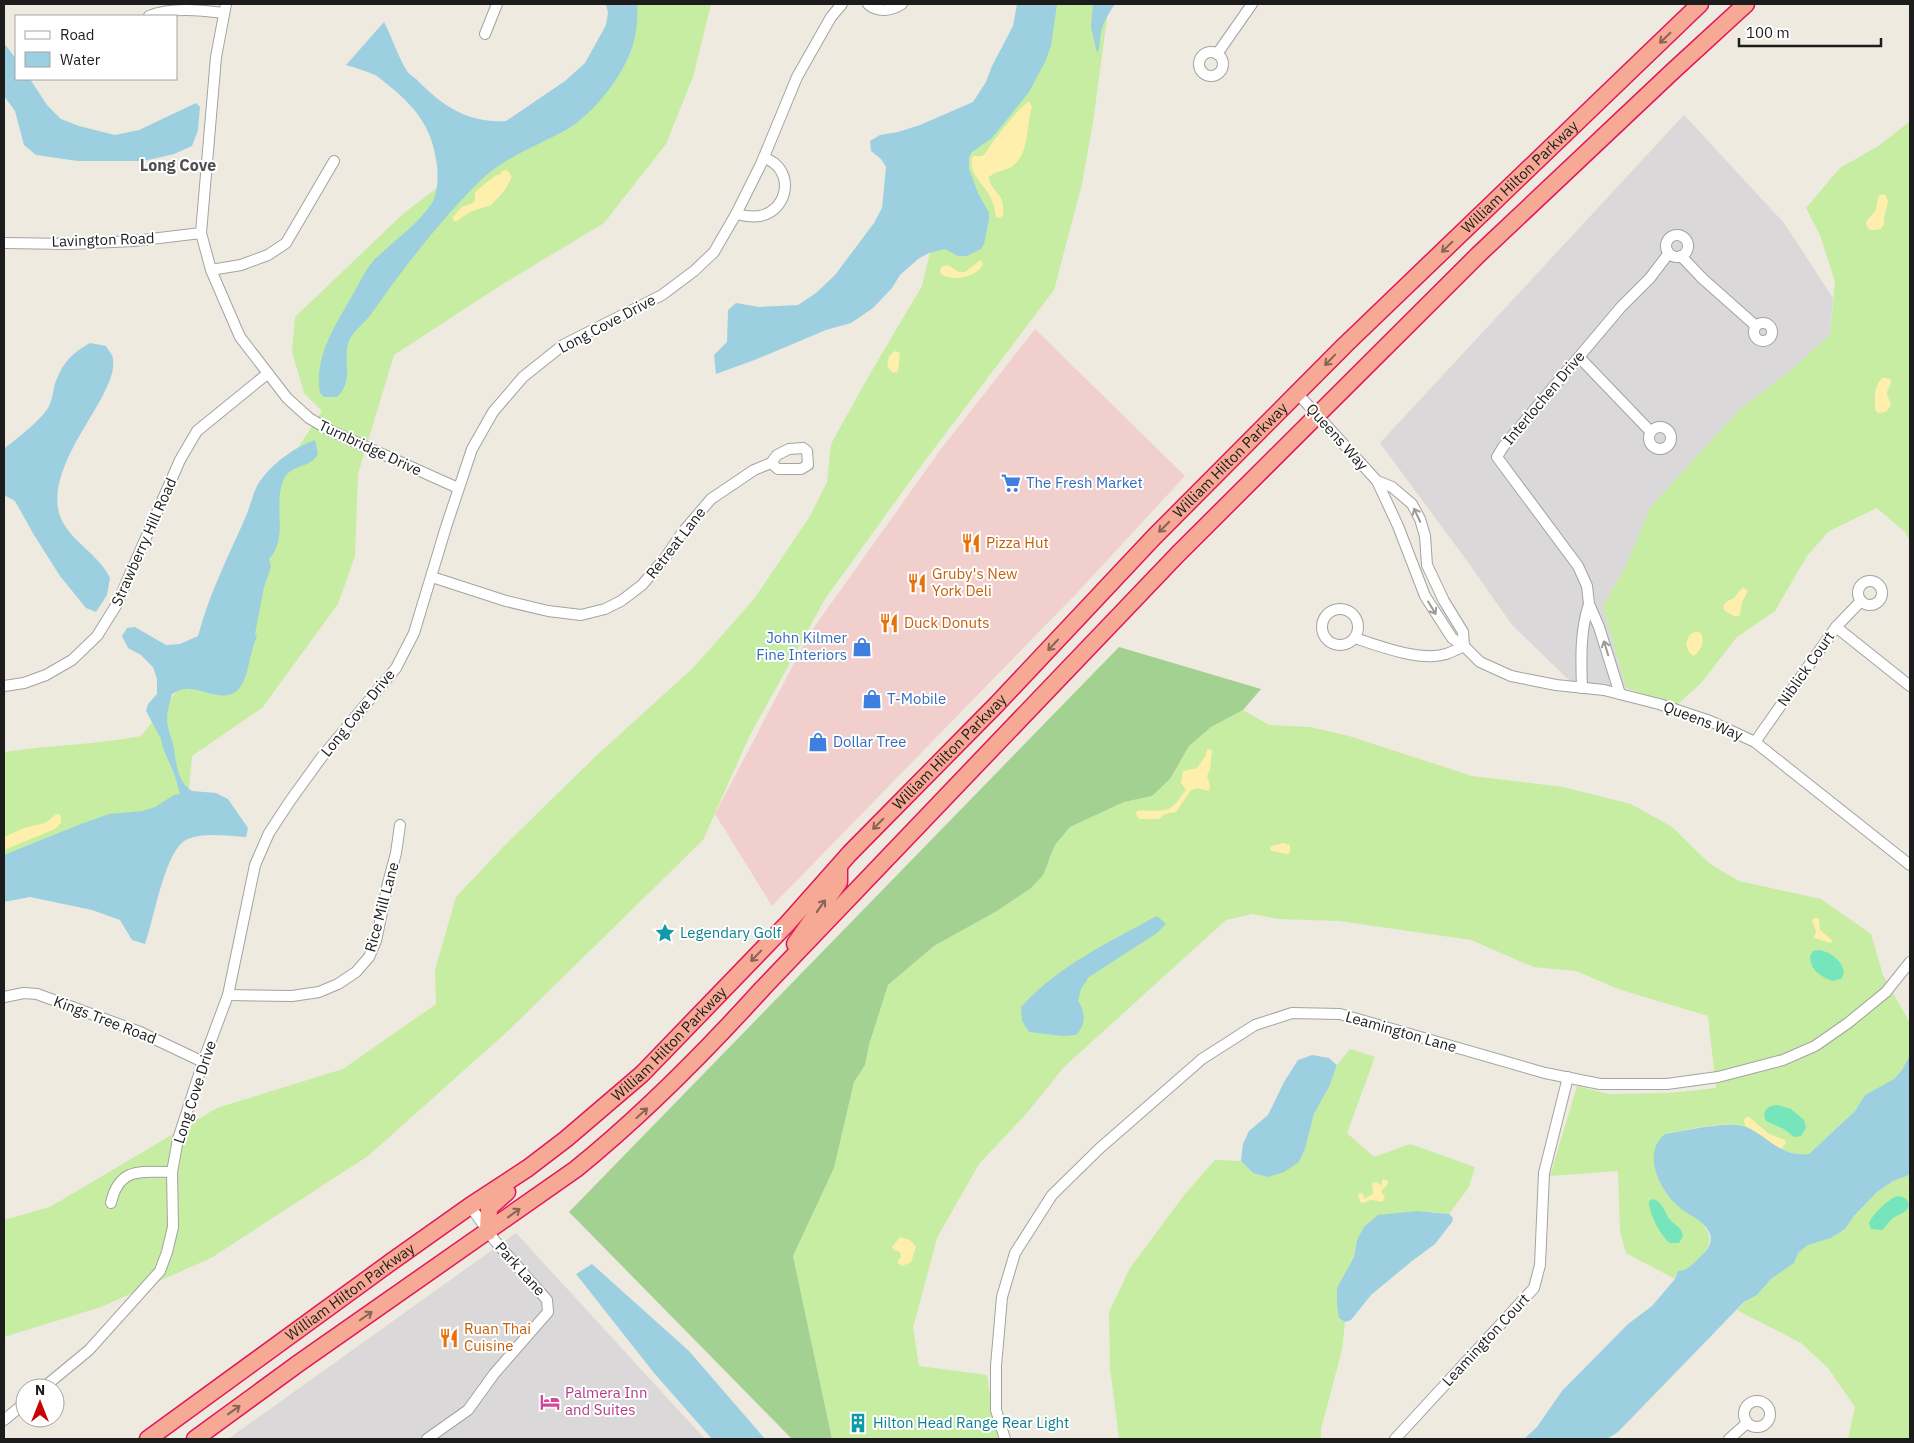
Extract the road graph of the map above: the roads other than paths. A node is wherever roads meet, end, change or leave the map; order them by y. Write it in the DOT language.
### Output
graph roads {
  1 [pos="497,4"];
  2 [pos="842,4"];
  3 [pos="868,4"];
  4 [pos="902,4"];
  5 [pos="1252,4"];
  6 [pos="1700,4"];
  7 [pos="1746,4"];
  8 [pos="225,8"];
  9 [pos="153,15"];
  10 [pos="485,34"];
  11 [pos="1217,54"];
  12 [pos="764,157"];
  13 [pos="334,161"];
  14 [pos="736,214"];
  15 [pos="201,233"];
  16 [pos="4,243"];
  17 [pos="1669,253"];
  18 [pos="1681,256"];
  19 [pos="211,270"];
  20 [pos="1756,326"];
  21 [pos="1579,357"];
  22 [pos="268,374"];
  23 [pos="1298,394"];
  24 [pos="1318,415"];
  25 [pos="1651,432"];
  26 [pos="771,463"];
  27 [pos="1377,481"];
  28 [pos="458,488"];
  29 [pos="432,577"];
  30 [pos="1862,600"];
  31 [pos="1589,604"];
  32 [pos="1836,627"];
  33 [pos="1355,638"];
  34 [pos="1464,646"];
  35 [pos="4,686"];
  36 [pos="1910,686"];
  37 [pos="1582,688"];
  38 [pos="1620,694"];
  39 [pos="1755,742"];
  40 [pos="400,825"];
  41 [pos="1910,865"];
  42 [pos="839,866"];
  43 [pos="1910,962"];
  44 [pos="763,988"];
  45 [pos="228,994"];
  46 [pos="4,997"];
  47 [pos="203,1062"];
  48 [pos="1568,1077"];
  49 [pos="566,1139"];
  50 [pos="172,1172"];
  51 [pos="111,1203"];
  52 [pos="470,1206"];
  53 [pos="488,1232"];
  54 [pos="246,1368"];
  55 [pos="55,1378"];
  56 [pos="15,1411"];
  57 [pos="4,1420"];
  58 [pos="1747,1423"];
  59 [pos="148,1439"];
  60 [pos="194,1439"];
  61 [pos="427,1439"];
  62 [pos="1006,1439"];
  63 [pos="1395,1439"];
  64 [pos="1729,1439"];
  1 -- 10 [label="street"];
  2 -- 12 [label="street, Long Cove Drive"];
  3 -- 4 [label="street"];
  5 -- 11 [label="street"];
  6 -- 23 [label="highway, William Hilton Parkway, one-way"];
  7 -- 24 [label="highway, William Hilton Parkway"];
  8 -- 9 [label="street"];
  8 -- 15 [label="street, Turnbridge Drive"];
  12 -- 14 [label="street, Long Cove Drive"];
  12 -- 14 [label="street"];
  13 -- 19 [label="street"];
  14 -- 28 [label="street, Long Cove Drive"];
  15 -- 16 [label="street, Lavington Road"];
  15 -- 19 [label="street, Turnbridge Drive"];
  17 -- 18 [label="street"];
  17 -- 18 [label="street, Interlochen Drive"];
  17 -- 21 [label="street, Interlochen Drive"];
  18 -- 20 [label="street"];
  19 -- 22 [label="street, Turnbridge Drive"];
  21 -- 25 [label="street"];
  21 -- 31 [label="street, Interlochen Drive"];
  22 -- 28 [label="street, Turnbridge Drive"];
  22 -- 35 [label="street, Strawberry Hill Road"];
  23 -- 24 [label="street, Queens Way"];
  23 -- 42 [label="highway, William Hilton Parkway, one-way"];
  24 -- 27 [label="street, Queens Way"];
  24 -- 44 [label="highway, William Hilton Parkway"];
  26 -- 29 [label="street, Retreat Lane"];
  27 -- 34 [label="street, Queens Way, one-way"];
  34 -- 27 [label="street, Queens Way, one-way"];
  28 -- 29 [label="street, Long Cove Drive"];
  29 -- 45 [label="street, Long Cove Drive"];
  30 -- 32 [label="street, Niblick Court"];
  31 -- 37 [label="street, Interlochen Drive"];
  38 -- 31 [label="street, Interlochen Drive, one-way"];
  32 -- 36 [label="street"];
  32 -- 39 [label="street, Niblick Court"];
  33 -- 34 [label="street"];
  34 -- 37 [label="street, Queens Way"];
  37 -- 38 [label="street, Queens Way"];
  38 -- 39 [label="street, Queens Way"];
  39 -- 41 [label="street, Queens Way"];
  40 -- 45 [label="street, Rice Mill Lane"];
  44 -- 42 [label="highway, one-way"];
  42 -- 49 [label="highway, William Hilton Parkway, one-way"];
  43 -- 48 [label="street, Leamington Lane"];
  53 -- 44 [label="highway, William Hilton Parkway, one-way"];
  45 -- 47 [label="street, Long Cove Drive"];
  46 -- 47 [label="street, Kings Tree Road"];
  47 -- 50 [label="street, Long Cove Drive"];
  48 -- 62 [label="street, Leamington Lane"];
  48 -- 63 [label="street, Leamington Court"];
  49 -- 52 [label="highway, William Hilton Parkway"];
  49 -- 53 [label="highway"];
  50 -- 51 [label="street"];
  50 -- 55 [label="street, Long Cove Drive"];
  52 -- 53 [label="street, Park Lane"];
  52 -- 54 [label="highway, William Hilton Parkway"];
  60 -- 53 [label="highway, William Hilton Parkway, one-way"];
  53 -- 61 [label="street, Park Lane"];
  54 -- 59 [label="highway, William Hilton Parkway"];
  54 -- 60 [label="highway"];
  56 -- 57 [label="street"];
  58 -- 64 [label="street"];
}
